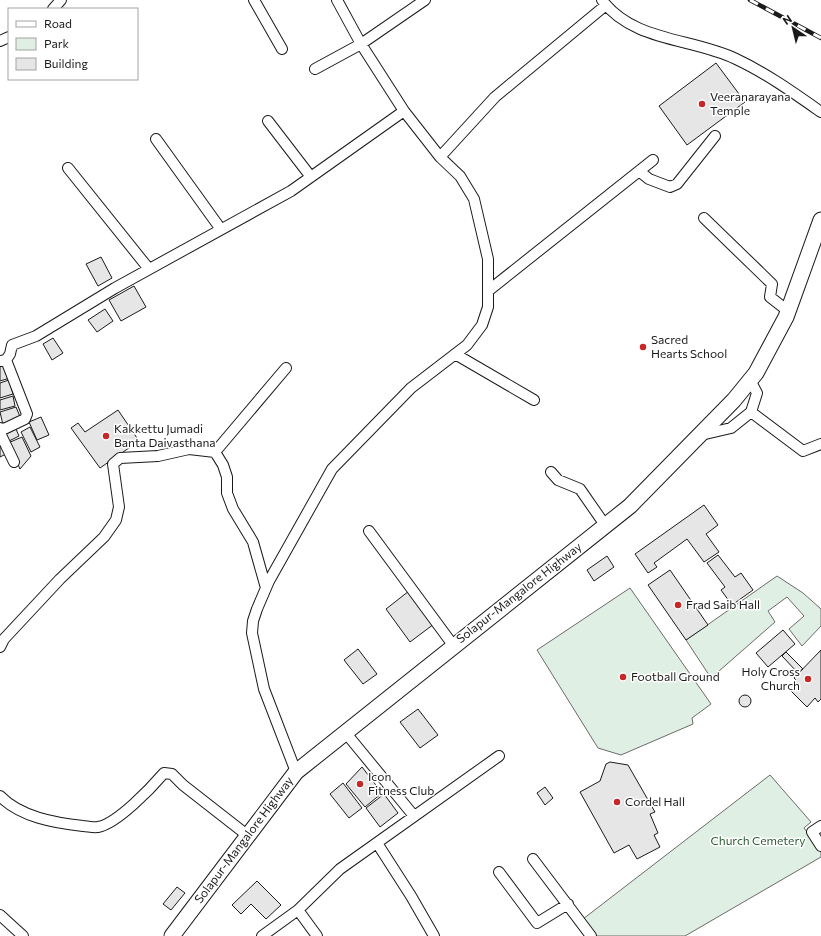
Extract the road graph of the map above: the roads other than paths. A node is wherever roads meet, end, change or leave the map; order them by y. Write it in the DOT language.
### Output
graph roads {
  1 [pos="61,0"];
  2 [pos="254,0"];
  3 [pos="337,0"];
  4 [pos="425,0"];
  5 [pos="604,3"];
  6 [pos="54,8"];
  7 [pos="362,44"];
  8 [pos="282,49"];
  9 [pos="315,70"];
  10 [pos="404,111"];
  11 [pos="821,112"];
  12 [pos="268,121"];
  13 [pos="714,136"];
  14 [pos="156,139"];
  15 [pos="440,157"];
  16 [pos="653,160"];
  17 [pos="68,168"];
  18 [pos="639,171"];
  19 [pos="311,177"];
  20 [pos="704,218"];
  21 [pos="821,220"];
  22 [pos="220,228"];
  23 [pos="149,269"];
  24 [pos="488,292"];
  25 [pos="788,311"];
  26 [pos="455,354"];
  27 [pos="3,360"];
  28 [pos="286,368"];
  29 [pos="750,380"];
  30 [pos="534,400"];
  31 [pos="751,412"];
  32 [pos="0,430"];
  33 [pos="701,435"];
  34 [pos="821,444"];
  35 [pos="215,452"];
  36 [pos="14,462"];
  37 [pos="551,472"];
  38 [pos="605,525"];
  39 [pos="369,531"];
  40 [pos="266,588"];
  41 [pos="453,645"];
  42 [pos="0,647"];
  43 [pos="345,732"];
  44 [pos="499,756"];
  45 [pos="296,772"];
  46 [pos="0,796"];
  47 [pos="414,816"];
  48 [pos="821,826"];
  49 [pos="247,835"];
  50 [pos="377,843"];
  51 [pos="821,846"];
  52 [pos="532,859"];
  53 [pos="499,872"];
  54 [pos="568,904"];
  55 [pos="298,910"];
  56 [pos="0,915"];
  57 [pos="20,935"];
  58 [pos="172,936"];
  59 [pos="262,936"];
  60 [pos="317,936"];
  61 [pos="434,936"];
  62 [pos="590,936"];
  1 -- 6 [label="street"];
  2 -- 8 [label="street"];
  3 -- 7 [label="street"];
  4 -- 7 [label="street"];
  5 -- 11 [label="street"];
  5 -- 15 [label="street"];
  7 -- 9 [label="street"];
  7 -- 10 [label="street"];
  10 -- 15 [label="street"];
  10 -- 19 [label="street"];
  12 -- 19 [label="street"];
  13 -- 18 [label="street"];
  14 -- 22 [label="street"];
  15 -- 24 [label="street"];
  16 -- 18 [label="street"];
  17 -- 23 [label="street"];
  18 -- 24 [label="street"];
  19 -- 22 [label="street"];
  20 -- 25 [label="street"];
  21 -- 25 [label="highway, Solapur-Mangalore Highway"];
  22 -- 23 [label="street"];
  23 -- 27 [label="street"];
  24 -- 26 [label="street"];
  25 -- 29 [label="highway, Solapur-Mangalore Highway"];
  26 -- 30 [label="street"];
  26 -- 40 [label="street"];
  27 -- 32 [label="street"];
  28 -- 35 [label="street"];
  29 -- 31 [label="street"];
  29 -- 33 [label="highway, Solapur-Mangalore Highway"];
  31 -- 33 [label="street"];
  31 -- 34 [label="street"];
  32 -- 36 [label="street"];
  33 -- 38 [label="highway, Solapur-Mangalore Highway"];
  35 -- 40 [label="street"];
  35 -- 42 [label="street"];
  37 -- 38 [label="street"];
  38 -- 41 [label="highway, Solapur-Mangalore Highway"];
  39 -- 41 [label="street"];
  40 -- 45 [label="street"];
  41 -- 43 [label="highway, Solapur-Mangalore Highway"];
  43 -- 45 [label="highway, Solapur-Mangalore Highway"];
  43 -- 47 [label="street"];
  44 -- 47 [label="street"];
  45 -- 49 [label="highway, Solapur-Mangalore Highway"];
  46 -- 49 [label="street"];
  47 -- 50 [label="street"];
  48 -- 51 [label="street"];
  49 -- 58 [label="highway, Solapur-Mangalore Highway"];
  50 -- 55 [label="street"];
  50 -- 61 [label="street"];
  52 -- 54 [label="street"];
  53 -- 54 [label="street"];
  54 -- 62 [label="street"];
  55 -- 59 [label="street"];
  55 -- 60 [label="street"];
  56 -- 57 [label="street"];
}
